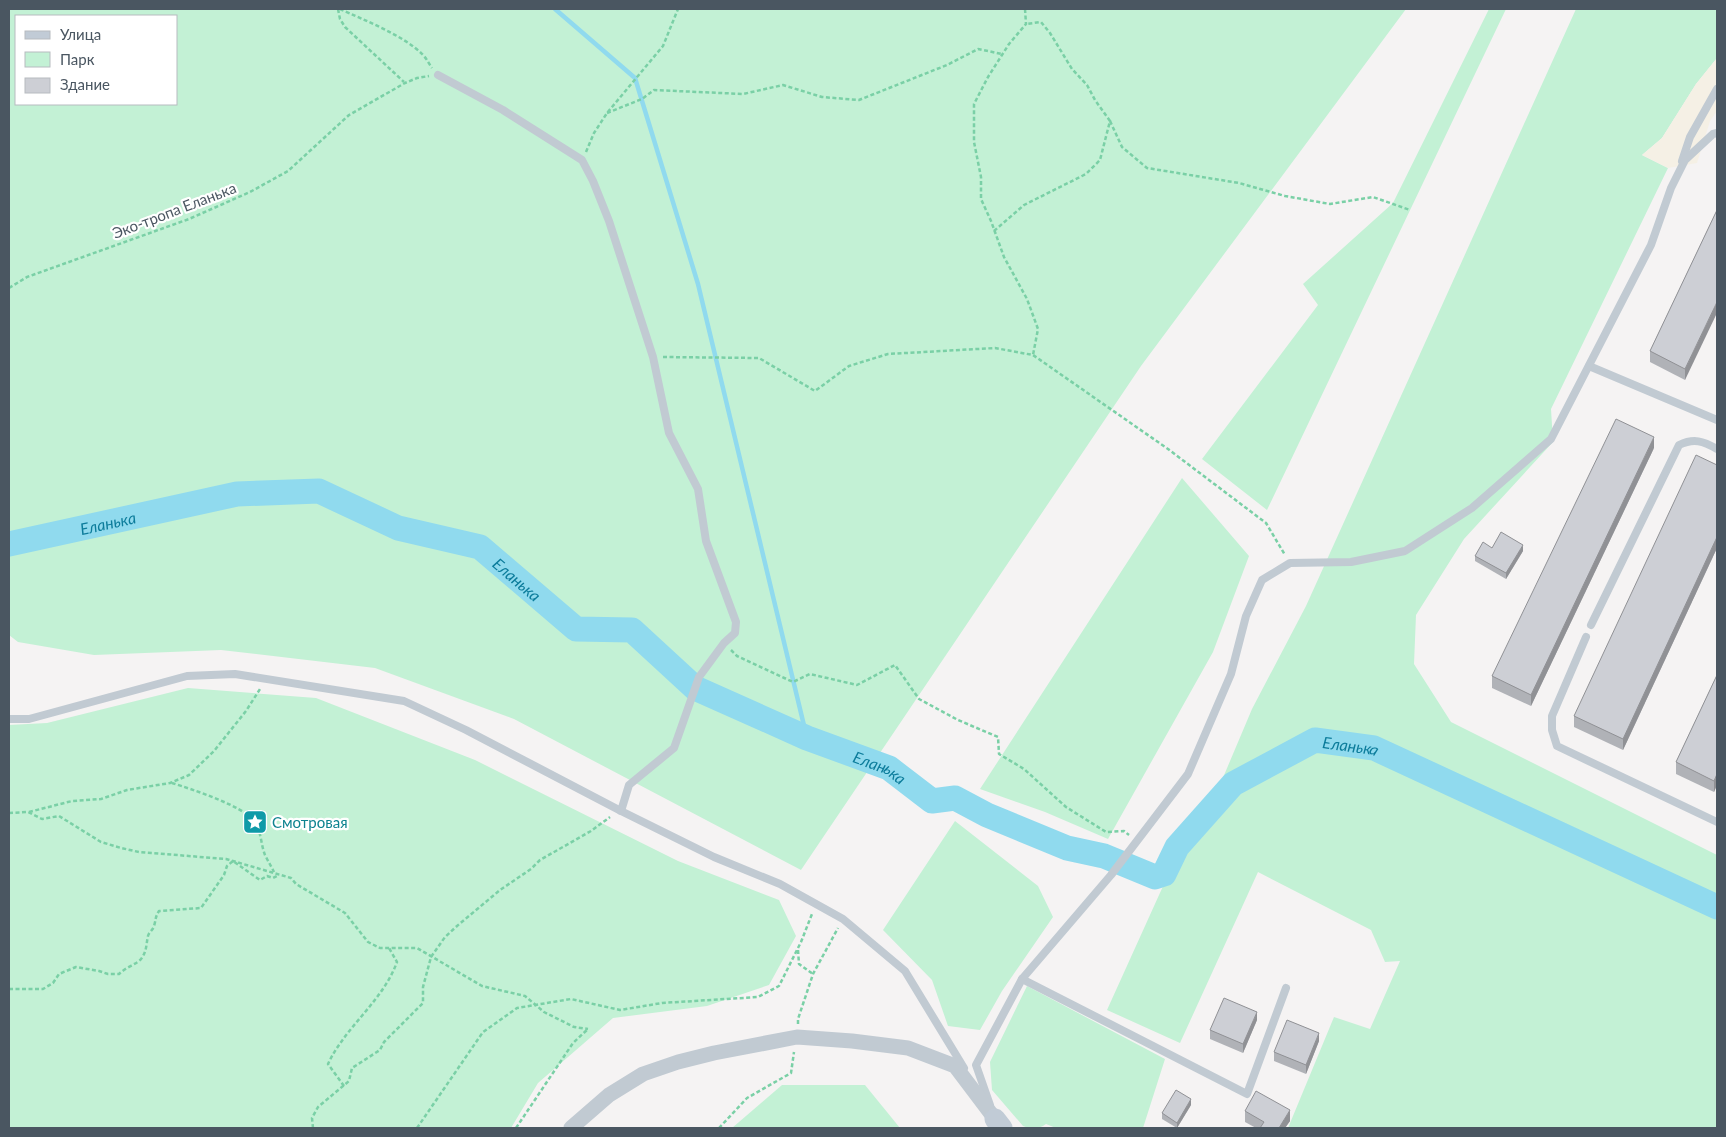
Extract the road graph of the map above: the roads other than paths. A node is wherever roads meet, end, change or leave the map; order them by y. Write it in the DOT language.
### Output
graph roads {
  1 [pos="438,75"];
  2 [pos="1717,90"];
  3 [pos="1717,133"];
  4 [pos="1671,188"];
  5 [pos="1589,366"];
  6 [pos="1717,420"];
  7 [pos="1717,449"];
  8 [pos="1591,625"];
  9 [pos="1586,637"];
  10 [pos="9,719"];
  11 [pos="621,811"];
  12 [pos="1717,822"];
  13 [pos="1022,979"];
  14 [pos="1286,988"];
  15 [pos="995,1125"];
  16 [pos="571,1128"];
  1 -- 11 [label="lane"];
  2 -- 4 [label="lane"];
  3 -- 4 [label="lane"];
  4 -- 5 [label="lane"];
  5 -- 6 [label="lane"];
  5 -- 13 [label="lane"];
  7 -- 8 [label="lane"];
  9 -- 12 [label="lane"];
  10 -- 11 [label="lane"];
  11 -- 15 [label="lane"];
  13 -- 14 [label="lane"];
  13 -- 15 [label="lane"];
  15 -- 16 [label="street"];
}
